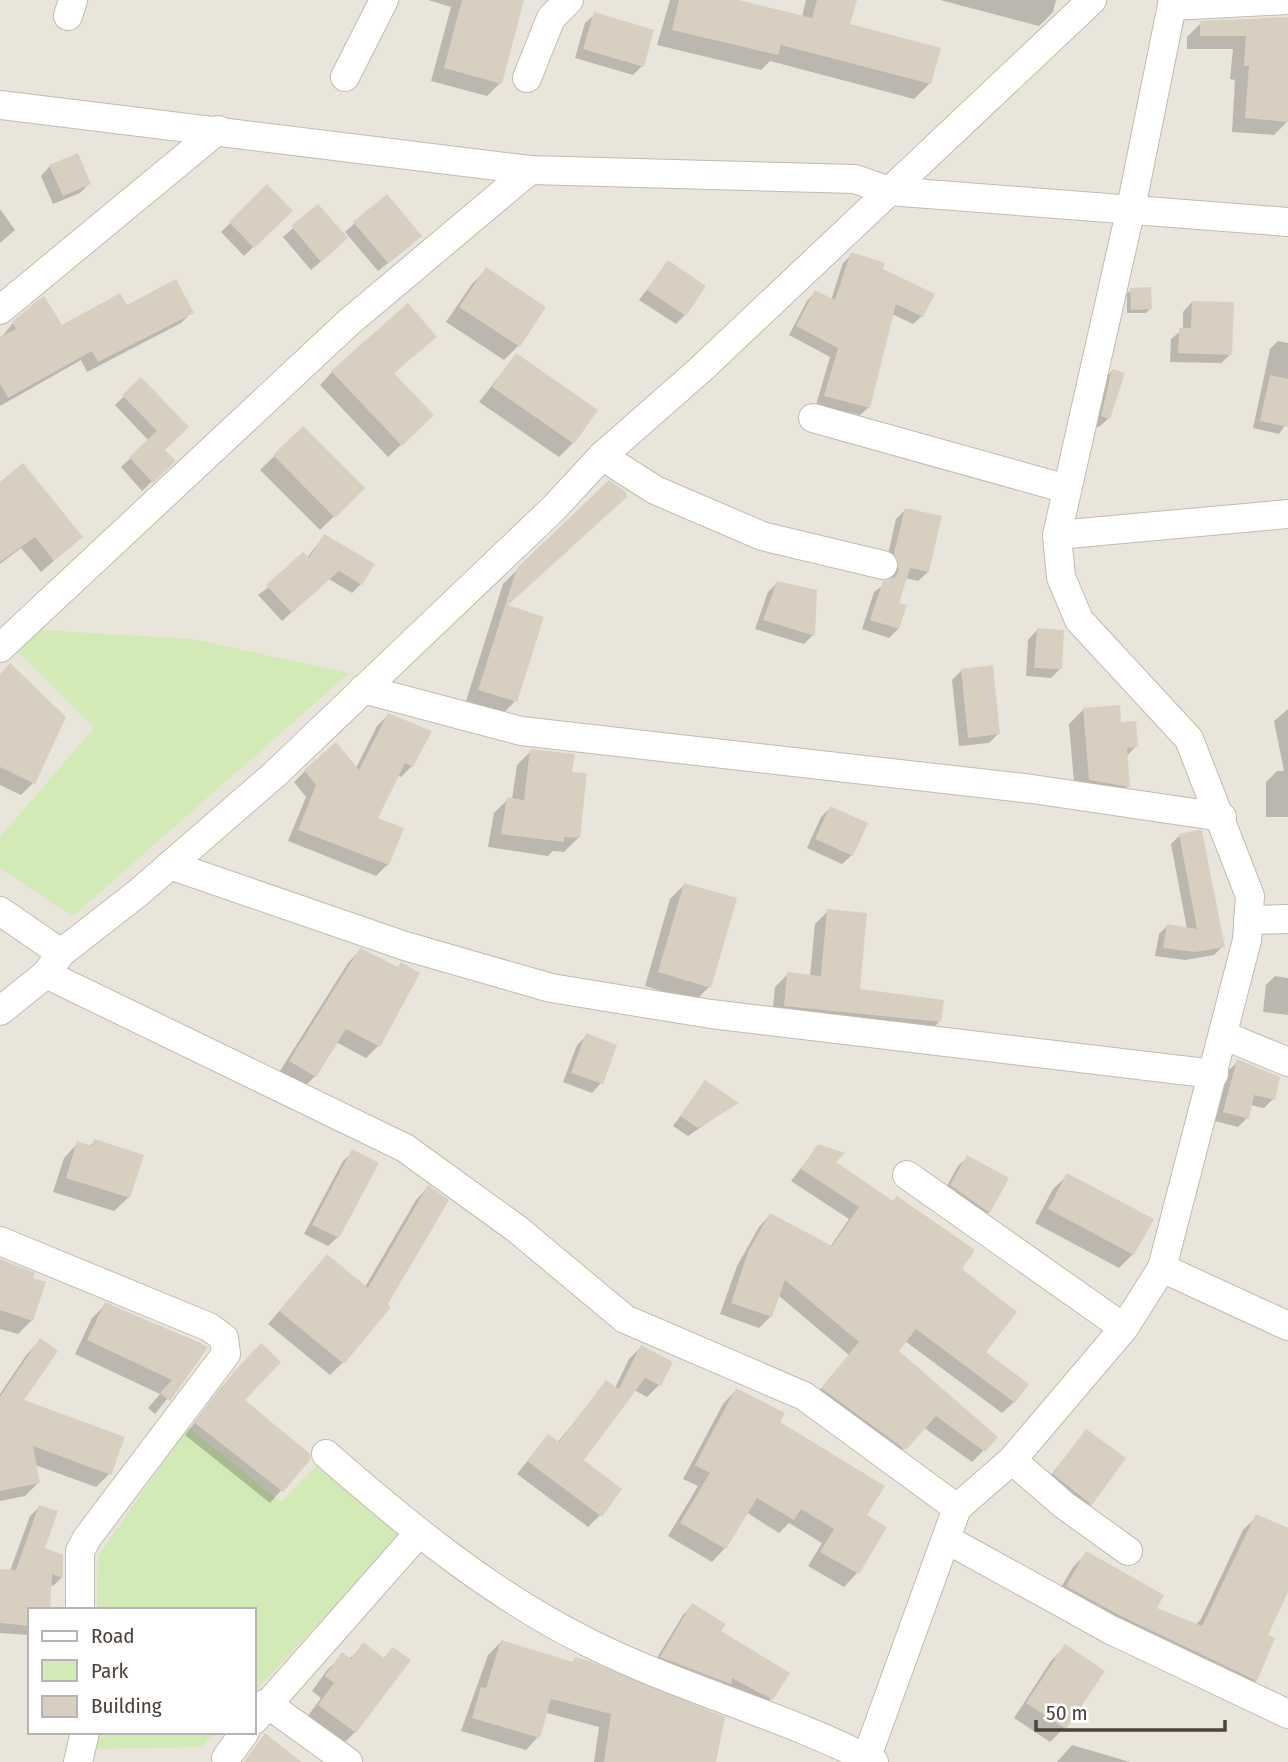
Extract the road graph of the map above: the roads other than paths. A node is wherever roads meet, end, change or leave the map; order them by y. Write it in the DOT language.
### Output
graph roads {
  1 [pos="384,0"];
  2 [pos="569,0"];
  3 [pos="1091,0"];
  4 [pos="1288,0"];
  5 [pos="1172,3"];
  6 [pos="345,77"];
  7 [pos="527,78"];
  8 [pos="0,105"];
  9 [pos="218,131"];
  10 [pos="530,170"];
  11 [pos="888,191"];
  12 [pos="1131,208"];
  13 [pos="1288,222"];
  14 [pos="0,310"];
  15 [pos="813,418"];
  16 [pos="602,456"];
  17 [pos="1067,489"];
  18 [pos="1288,514"];
  19 [pos="1057,535"];
  20 [pos="883,565"];
  21 [pos="0,648"];
  22 [pos="363,689"];
  23 [pos="1222,817"];
  24 [pos="170,865"];
  25 [pos="0,911"];
  26 [pos="1288,919"];
  27 [pos="1248,920"];
  28 [pos="54,964"];
  29 [pos="0,1011"];
  30 [pos="1223,1035"];
  31 [pos="1288,1062"];
  32 [pos="1214,1074"];
  33 [pos="907,1175"];
  34 [pos="0,1241"];
  35 [pos="1162,1268"];
  36 [pos="1288,1326"];
  37 [pos="1124,1328"];
  38 [pos="326,1454"];
  39 [pos="1012,1460"];
  40 [pos="957,1508"];
  41 [pos="418,1534"];
  42 [pos="946,1539"];
  43 [pos="1128,1551"];
  44 [pos="80,1608"];
  45 [pos="260,1711"];
  46 [pos="1288,1714"];
  47 [pos="85,1734"];
  48 [pos="243,1734"];
  49 [pos="226,1758"];
  50 [pos="868,1761"];
  51 [pos="78,1762"];
  52 [pos="348,1762"];
  1 -- 6 [label="street"];
  2 -- 7 [label="street"];
  3 -- 11 [label="street"];
  4 -- 5 [label="street"];
  5 -- 12 [label="street"];
  8 -- 9 [label="street"];
  9 -- 10 [label="street"];
  9 -- 14 [label="street"];
  10 -- 11 [label="street"];
  10 -- 21 [label="street"];
  11 -- 12 [label="street"];
  11 -- 16 [label="street"];
  12 -- 13 [label="street"];
  12 -- 17 [label="street"];
  15 -- 17 [label="street"];
  16 -- 20 [label="street"];
  16 -- 22 [label="street"];
  17 -- 19 [label="street"];
  18 -- 19 [label="street"];
  19 -- 23 [label="street"];
  22 -- 23 [label="street"];
  22 -- 24 [label="street"];
  23 -- 27 [label="street"];
  24 -- 28 [label="street"];
  24 -- 32 [label="street"];
  25 -- 28 [label="street"];
  26 -- 27 [label="street"];
  27 -- 30 [label="street"];
  28 -- 29 [label="street"];
  28 -- 40 [label="street"];
  30 -- 31 [label="street"];
  30 -- 32 [label="street"];
  32 -- 35 [label="street"];
  33 -- 37 [label="street"];
  34 -- 44 [label="street"];
  35 -- 36 [label="street"];
  35 -- 37 [label="street"];
  37 -- 39 [label="street"];
  38 -- 41 [label="street"];
  39 -- 40 [label="street"];
  39 -- 43 [label="street"];
  40 -- 42 [label="street"];
  41 -- 45 [label="street"];
  41 -- 50 [label="street"];
  42 -- 46 [label="street"];
  42 -- 50 [label="street"];
  45 -- 52 [label="street"];
  47 -- 51 [label="street"];
  48 -- 49 [label="street"];
}
